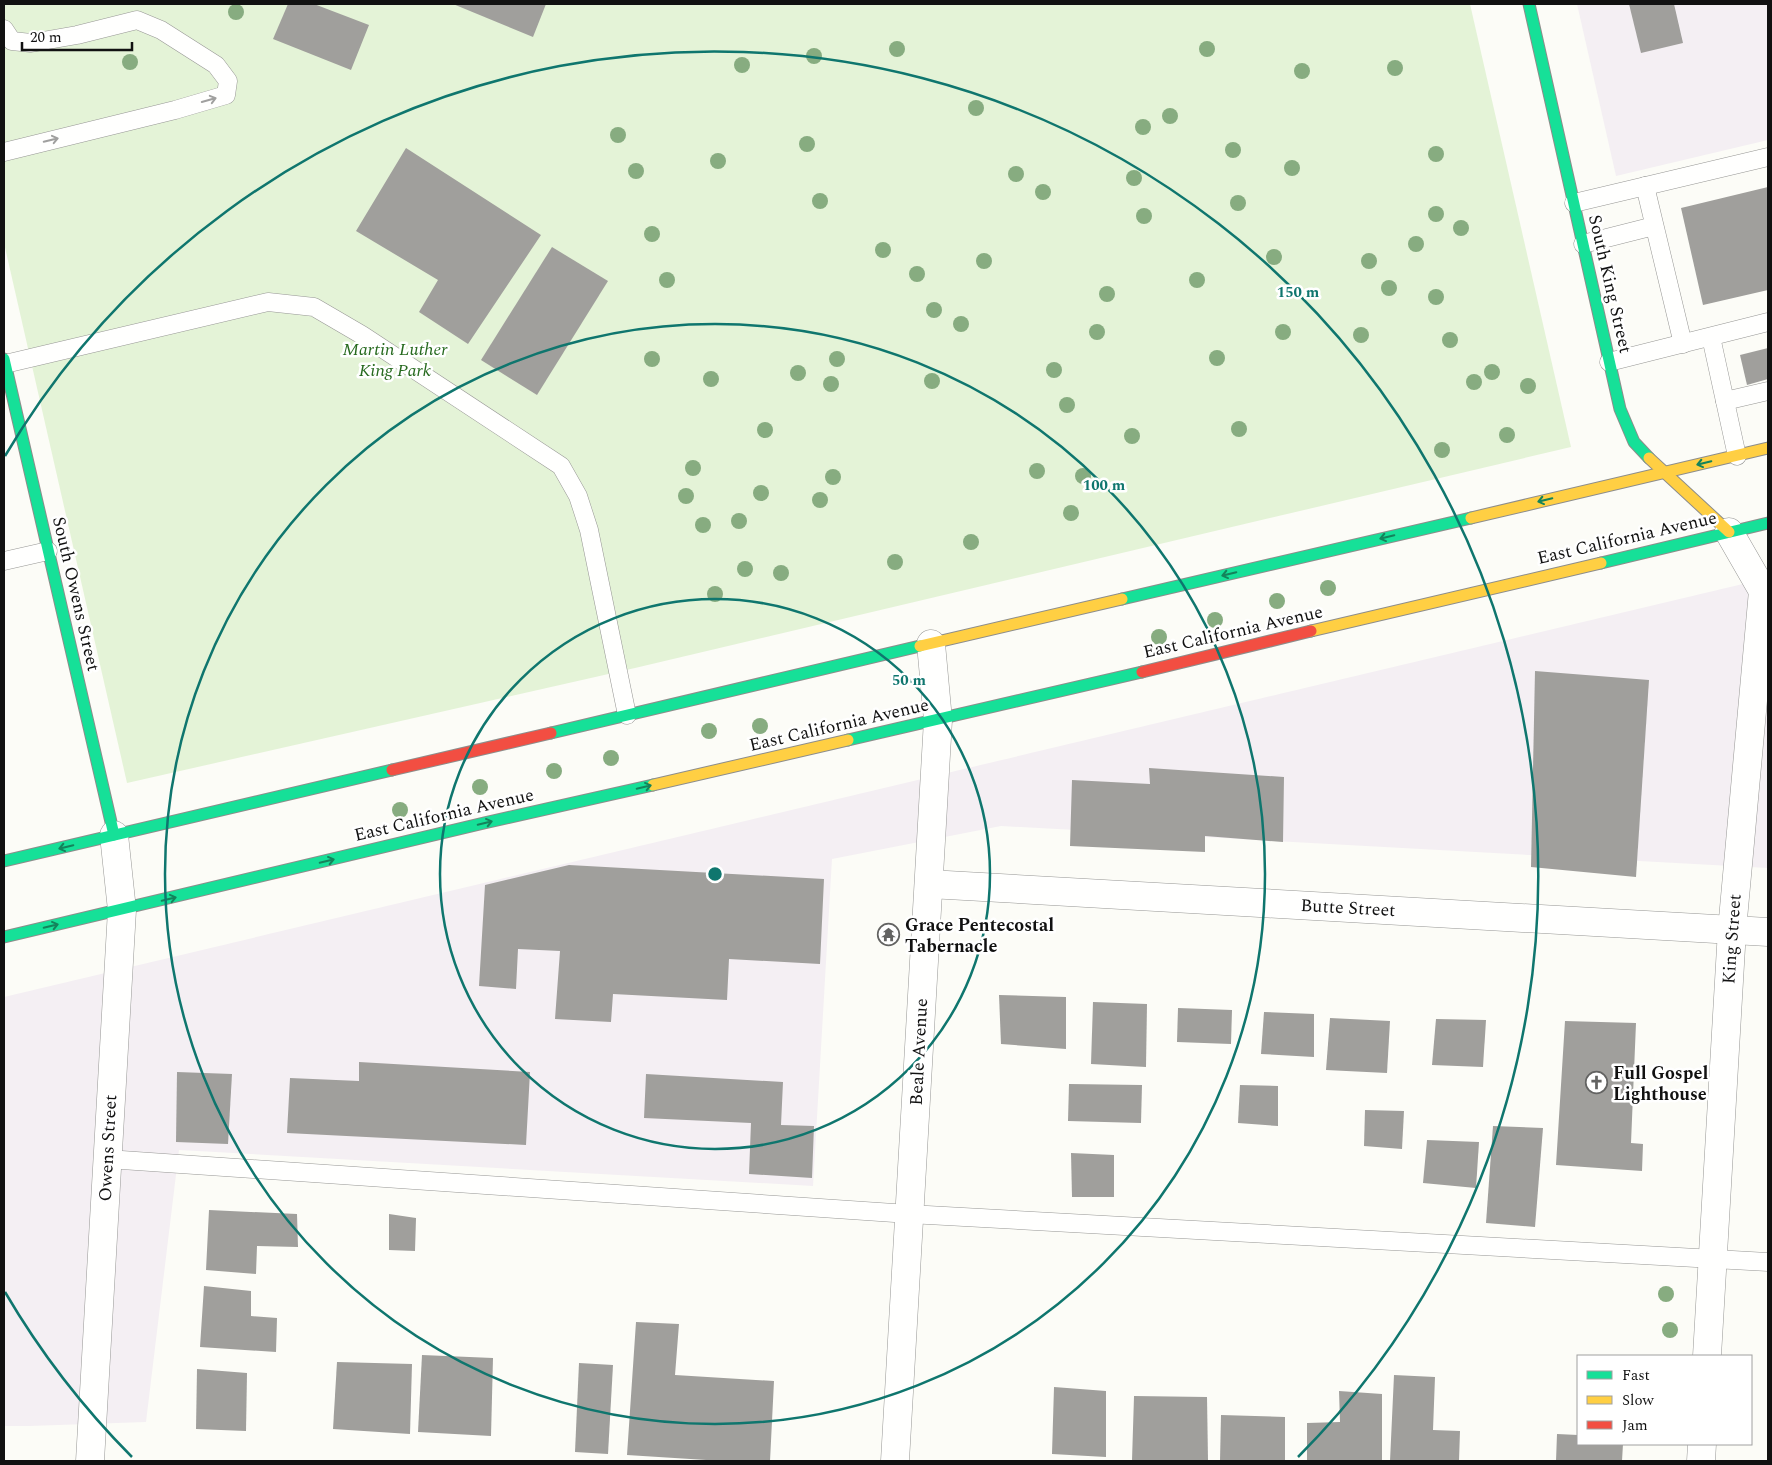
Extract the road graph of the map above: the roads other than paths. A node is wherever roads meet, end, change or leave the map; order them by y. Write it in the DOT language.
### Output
graph roads {
  1 [pos="1529,4"];
  2 [pos="4,29"];
  3 [pos="4,152"];
  4 [pos="1768,157"];
  5 [pos="1645,186"];
  6 [pos="1574,203"];
  7 [pos="1654,226"];
  8 [pos="1583,244"];
  9 [pos="1768,322"];
  10 [pos="1711,336"];
  11 [pos="1683,344"];
  12 [pos="4,362"];
  13 [pos="1609,362"];
  14 [pos="1768,391"];
  15 [pos="1725,401"];
  16 [pos="1768,448"];
  17 [pos="1737,456"];
  18 [pos="1663,472"];
  19 [pos="1768,523"];
  20 [pos="1729,532"];
  21 [pos="48,551"];
  22 [pos="4,561"];
  23 [pos="1766,591"];
  24 [pos="931,644"];
  25 [pos="627,715"];
  26 [pos="938,720"];
  27 [pos="114,835"];
  28 [pos="4,861"];
  29 [pos="929,884"];
  30 [pos="122,910"];
  31 [pos="1732,930"];
  32 [pos="1768,932"];
  33 [pos="4,937"];
  34 [pos="107,1159"];
  35 [pos="909,1214"];
  36 [pos="1712,1259"];
  37 [pos="1768,1262"];
  38 [pos="1707,1355"];
  39 [pos="1702,1445"];
  40 [pos="90,1461"];
  41 [pos="895,1461"];
  42 [pos="1701,1461"];
  1 -- 6 [label="main road, South King Street"];
  3 -- 2 [label="lane, one-way"];
  4 -- 5 [label="lane"];
  5 -- 6 [label="lane"];
  5 -- 7 [label="lane"];
  6 -- 8 [label="main road, South King Street"];
  7 -- 8 [label="lane"];
  7 -- 11 [label="lane"];
  8 -- 13 [label="main road, South King Street"];
  9 -- 10 [label="lane"];
  10 -- 11 [label="lane"];
  10 -- 15 [label="lane"];
  11 -- 13 [label="lane"];
  12 -- 21 [label="main road, South Owens Street"];
  12 -- 25 [label="lane"];
  13 -- 18 [label="main road, South King Street"];
  14 -- 15 [label="lane"];
  15 -- 17 [label="lane"];
  16 -- 17 [label="main road"];
  17 -- 18 [label="main road, one-way"];
  18 -- 20 [label="main road, South King Street"];
  18 -- 24 [label="main road, one-way"];
  19 -- 20 [label="main road, East California Avenue"];
  20 -- 23 [label="street, King Street"];
  20 -- 26 [label="main road, East California Avenue"];
  21 -- 22 [label="lane"];
  21 -- 27 [label="main road, South Owens Street"];
  23 -- 31 [label="street, King Street"];
  24 -- 25 [label="main road"];
  24 -- 26 [label="street, Beale Avenue"];
  25 -- 27 [label="main road"];
  26 -- 29 [label="street, Beale Avenue"];
  30 -- 26 [label="main road, East California Avenue, one-way"];
  27 -- 28 [label="main road, one-way"];
  27 -- 30 [label="street, Owens Street"];
  29 -- 31 [label="street, Butte Street"];
  29 -- 35 [label="street, Beale Avenue"];
  33 -- 30 [label="main road, East California Avenue, one-way"];
  30 -- 34 [label="street, Owens Street"];
  31 -- 32 [label="street, Butte Street"];
  31 -- 36 [label="street, King Street"];
  34 -- 35 [label="lane"];
  34 -- 40 [label="street, Owens Street"];
  35 -- 36 [label="lane"];
  35 -- 41 [label="street, Beale Avenue"];
  36 -- 37 [label="lane"];
  36 -- 38 [label="street, King Street"];
  39 -- 42 [label="street"];
}
